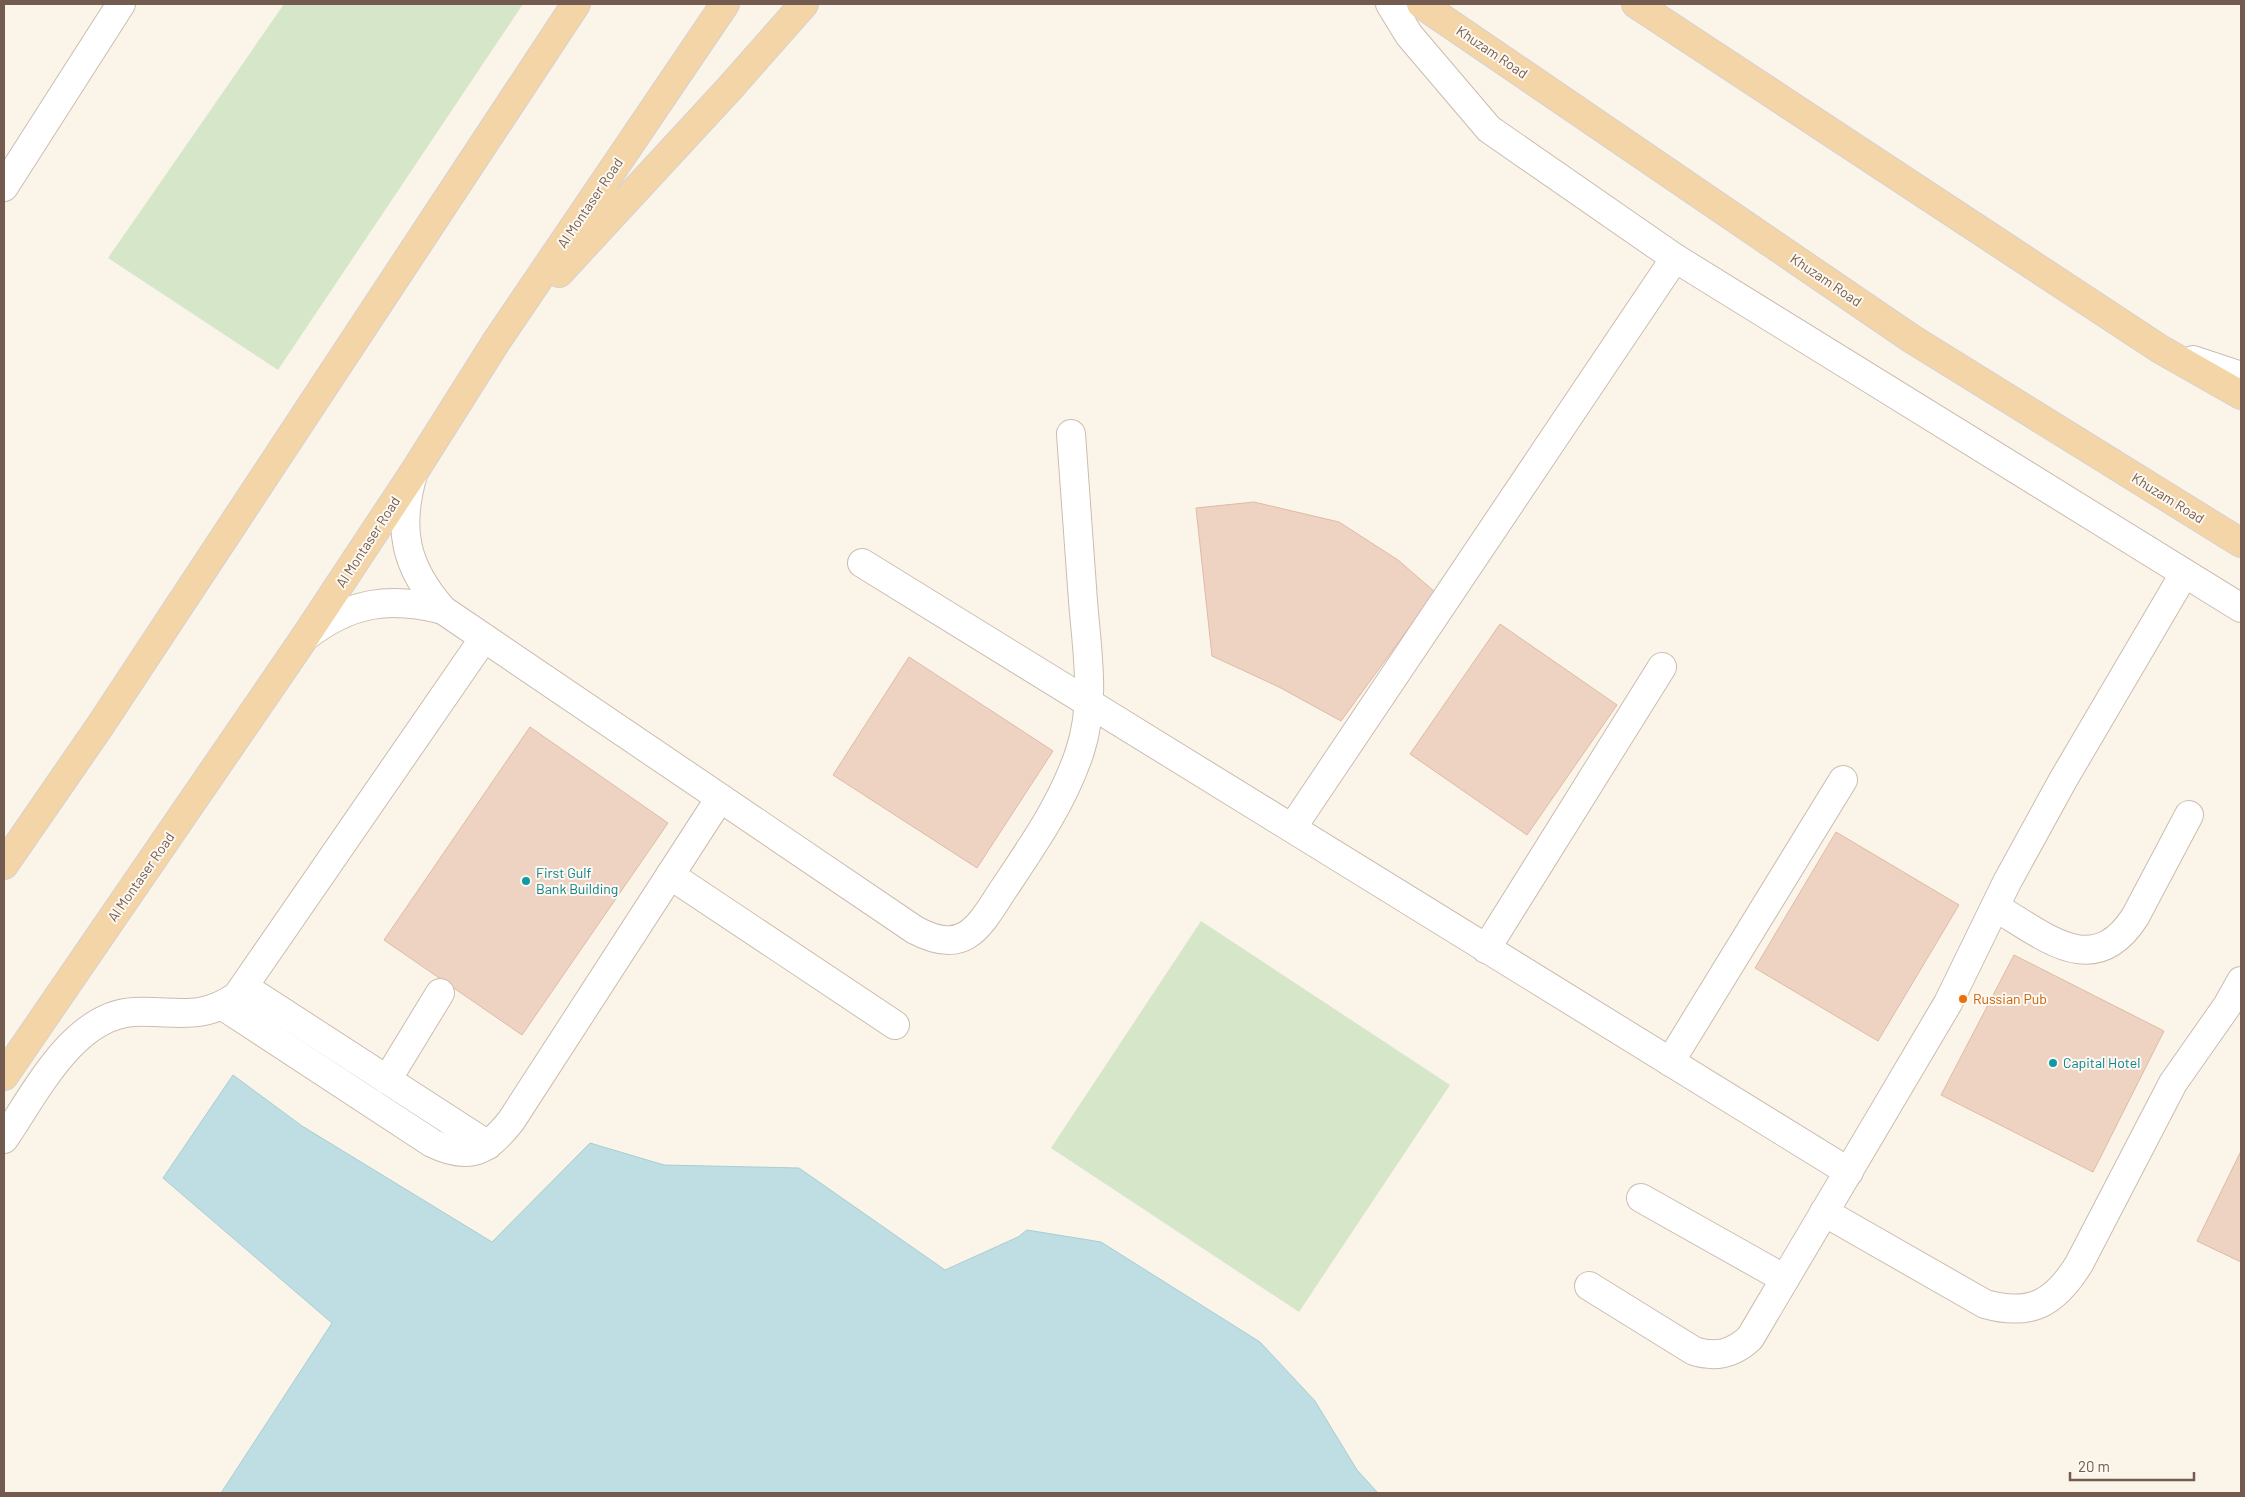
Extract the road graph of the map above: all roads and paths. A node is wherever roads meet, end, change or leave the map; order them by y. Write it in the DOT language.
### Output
graph roads {
  1 [pos="121,4"];
  2 [pos="576,4"];
  3 [pos="725,4"];
  4 [pos="804,4"];
  5 [pos="1390,4"];
  6 [pos="1420,4"];
  7 [pos="1636,4"];
  8 [pos="4,187"];
  9 [pos="1674,258"];
  10 [pos="496,342"];
  11 [pos="2160,350"];
  12 [pos="2241,376"];
  13 [pos="2241,395"];
  14 [pos="1071,434"];
  15 [pos="414,472"];
  16 [pos="2241,543"];
  17 [pos="862,563"];
  18 [pos="2184,574"];
  19 [pos="2241,608"];
  20 [pos="443,610"];
  21 [pos="305,636"];
  22 [pos="484,638"];
  23 [pos="1662,667"];
  24 [pos="1090,704"];
  25 [pos="1843,780"];
  26 [pos="720,798"];
  27 [pos="2189,815"];
  28 [pos="1292,828"];
  29 [pos="4,865"];
  30 [pos="670,875"];
  31 [pos="1995,907"];
  32 [pos="1486,948"];
  33 [pos="2241,981"];
  34 [pos="244,988"];
  35 [pos="440,993"];
  36 [pos="223,1006"];
  37 [pos="2234,1010"];
  38 [pos="895,1025"];
  39 [pos="1670,1062"];
  40 [pos="4,1076"];
  41 [pos="387,1080"];
  42 [pos="4,1139"];
  43 [pos="488,1145"];
  44 [pos="1848,1172"];
  45 [pos="1641,1198"];
  46 [pos="1824,1212"];
  47 [pos="1785,1279"];
  48 [pos="1589,1286"];
  1 -- 8 [label="street"];
  2 -- 29 [label="main road"];
  3 -- 10 [label="main road, Al Montaser Road"];
  4 -- 10 [label="main road"];
  5 -- 9 [label="street"];
  6 -- 16 [label="main road, Khuzam Road"];
  7 -- 11 [label="main road"];
  9 -- 18 [label="street"];
  9 -- 28 [label="street"];
  10 -- 15 [label="main road, Al Montaser Road"];
  11 -- 12 [label="street"];
  11 -- 13 [label="main road"];
  14 -- 24 [label="street"];
  15 -- 20 [label="street"];
  15 -- 21 [label="main road, Al Montaser Road"];
  17 -- 24 [label="street"];
  18 -- 19 [label="street"];
  18 -- 31 [label="street"];
  20 -- 21 [label="street"];
  20 -- 22 [label="street"];
  21 -- 40 [label="main road, Al Montaser Road"];
  22 -- 26 [label="street"];
  22 -- 34 [label="street"];
  23 -- 32 [label="street"];
  24 -- 26 [label="street"];
  24 -- 28 [label="street"];
  25 -- 39 [label="street"];
  26 -- 30 [label="street"];
  27 -- 31 [label="street"];
  28 -- 32 [label="street"];
  30 -- 38 [label="street"];
  30 -- 43 [label="street"];
  31 -- 44 [label="street"];
  32 -- 39 [label="street"];
  33 -- 37 [label="street"];
  34 -- 36 [label="street"];
  34 -- 41 [label="street"];
  35 -- 41 [label="street"];
  36 -- 42 [label="street"];
  36 -- 43 [label="street"];
  37 -- 46 [label="street"];
  39 -- 44 [label="street"];
  41 -- 43 [label="street"];
  44 -- 46 [label="street"];
  45 -- 47 [label="street"];
  46 -- 47 [label="street"];
  47 -- 48 [label="street"];
}
